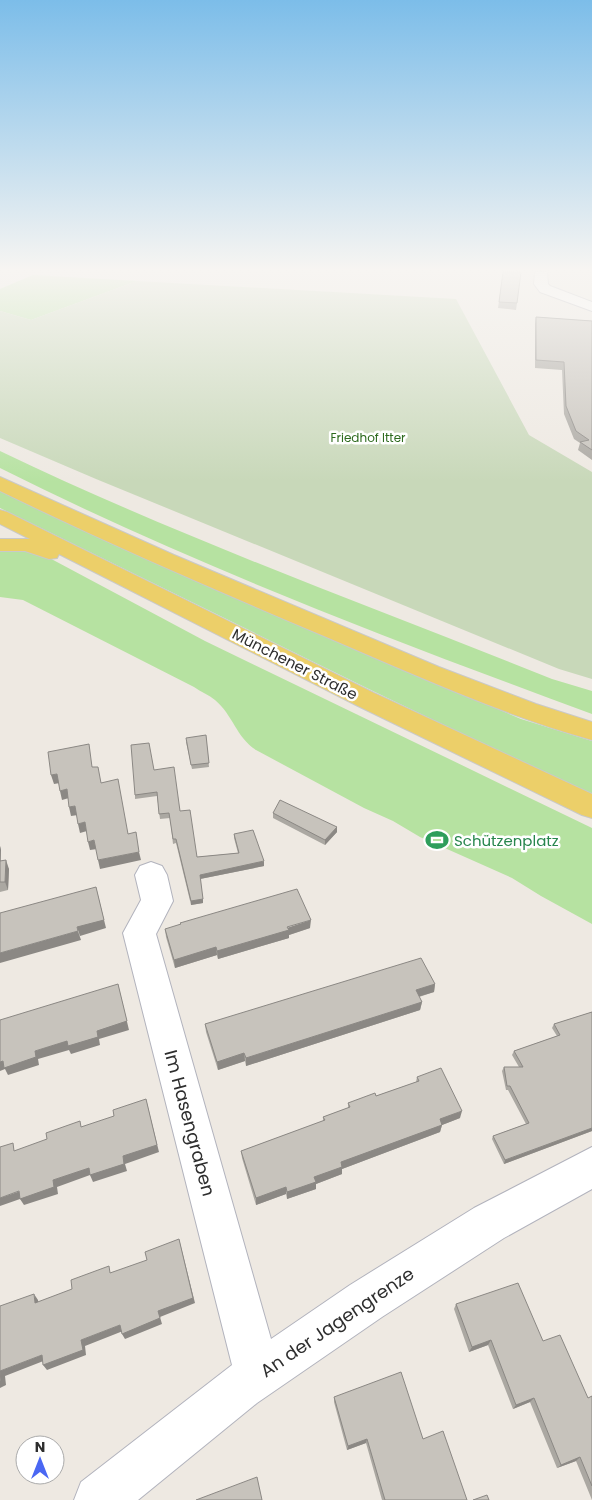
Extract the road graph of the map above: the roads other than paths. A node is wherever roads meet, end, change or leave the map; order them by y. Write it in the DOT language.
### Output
graph roads {
  1 [pos="0,483"];
  2 [pos="0,516"];
  3 [pos="0,545"];
  4 [pos="99,566"];
  5 [pos="592,731"];
  6 [pos="592,807"];
  7 [pos="151,875"];
  8 [pos="592,1167"];
  9 [pos="258,1375"];
  10 [pos="99,1500"];
  1 -- 5 [label="main road"];
  2 -- 4 [label="main road, Münchener Straße"];
  3 -- 4 [label="main road"];
  4 -- 6 [label="main road, Münchener Straße"];
  7 -- 9 [label="street, Im Hasengraben"];
  8 -- 9 [label="street, An der Jagengrenze"];
  9 -- 10 [label="street, An der Jagengrenze"];
}
